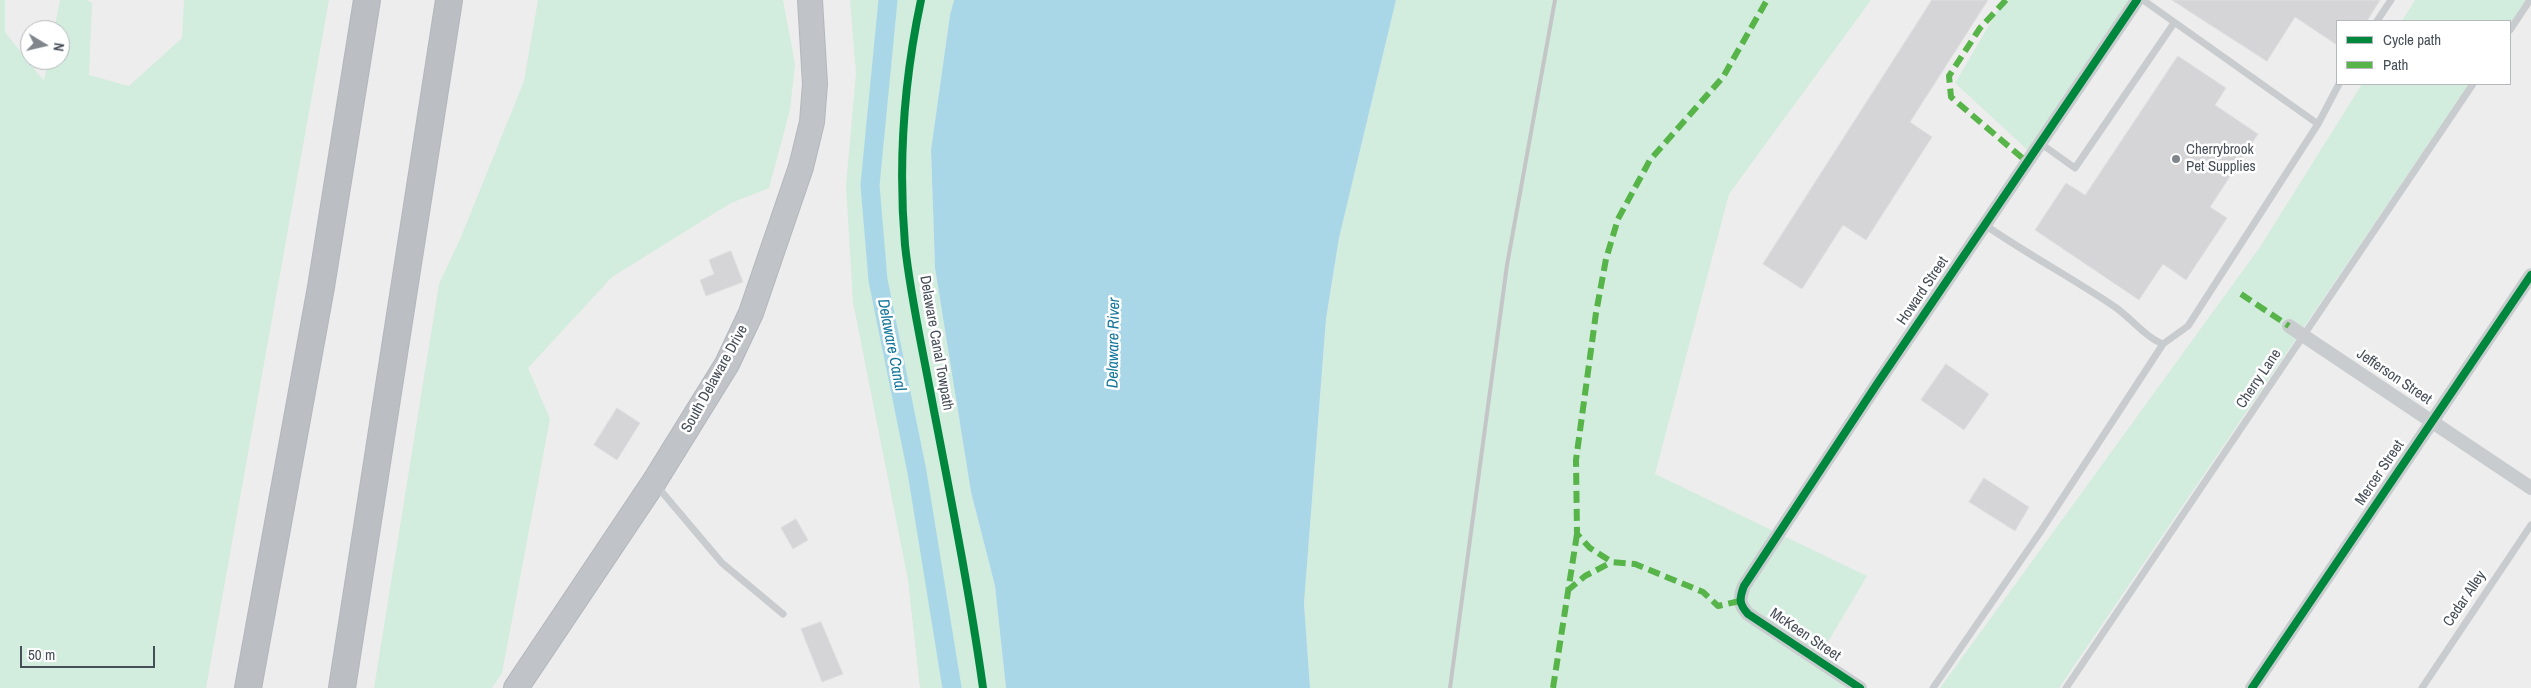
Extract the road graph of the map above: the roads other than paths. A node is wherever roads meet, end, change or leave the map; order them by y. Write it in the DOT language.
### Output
graph roads {
  1 [pos="367,0"];
  2 [pos="449,0"];
  3 [pos="810,0"];
  4 [pos="2137,0"];
  5 [pos="2143,0"];
  6 [pos="2391,0"];
  7 [pos="2530,0"];
  8 [pos="2378,20"];
  9 [pos="2174,23"];
  10 [pos="2511,28"];
  11 [pos="2338,85"];
  12 [pos="2473,85"];
  13 [pos="2318,124"];
  14 [pos="2040,144"];
  15 [pos="1985,225"];
  16 [pos="2531,274"];
  17 [pos="2289,326"];
  18 [pos="2304,336"];
  19 [pos="2163,344"];
  20 [pos="2431,422"];
  21 [pos="654,482"];
  22 [pos="2531,488"];
  23 [pos="2531,525"];
  24 [pos="1740,602"];
  25 [pos="783,614"];
  26 [pos="248,688"];
  27 [pos="342,688"];
  28 [pos="516,688"];
  29 [pos="1860,688"];
  30 [pos="1933,688"];
  31 [pos="2066,688"];
  32 [pos="2252,688"];
  33 [pos="2422,688"];
  1 -- 26 [label="highway"];
  2 -- 27 [label="highway"];
  3 -- 21 [label="highway, South Delaware Drive"];
  4 -- 14 [label="street, Howard Street"];
  5 -- 9 [label="lane"];
  6 -- 8 [label="lane"];
  7 -- 10 [label="lane"];
  9 -- 13 [label="lane"];
  9 -- 14 [label="lane"];
  11 -- 13 [label="lane"];
  12 -- 18 [label="lane, Cherry Lane"];
  13 -- 19 [label="lane"];
  14 -- 15 [label="street, Howard Street"];
  15 -- 19 [label="lane"];
  15 -- 24 [label="street, Howard Street"];
  16 -- 20 [label="street, Mercer Street"];
  17 -- 18 [label="street, Jefferson Street"];
  18 -- 20 [label="street, Jefferson Street"];
  18 -- 31 [label="lane, Cherry Lane"];
  19 -- 30 [label="lane"];
  20 -- 22 [label="street, Jefferson Street"];
  20 -- 32 [label="street, Mercer Street"];
  21 -- 25 [label="lane"];
  21 -- 28 [label="highway, South Delaware Drive"];
  23 -- 33 [label="lane, Cedar Alley"];
  24 -- 29 [label="street, McKeen Street"];
}
